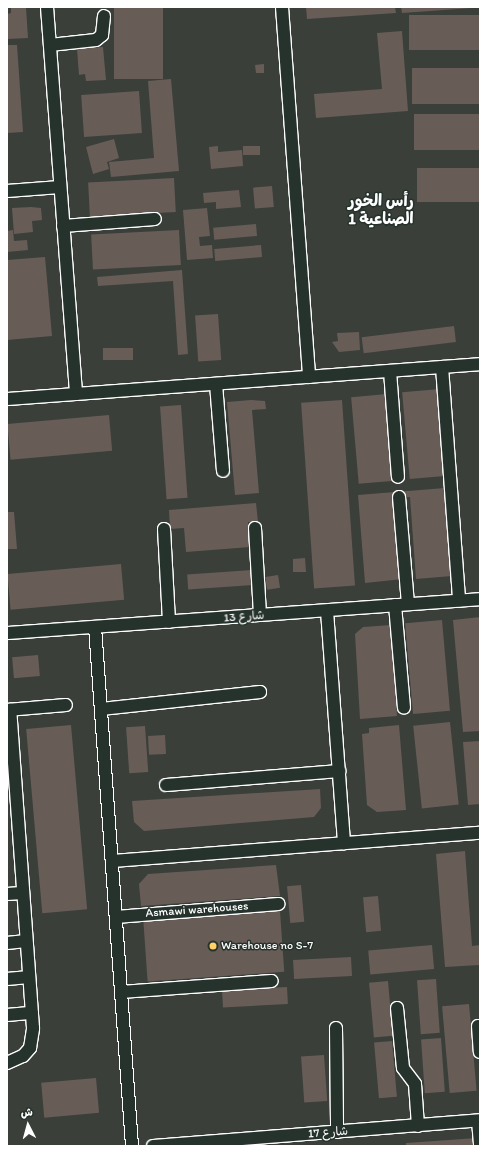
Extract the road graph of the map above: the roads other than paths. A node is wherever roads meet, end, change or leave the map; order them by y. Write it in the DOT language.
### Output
graph roads {
  1 [pos="47,7"];
  2 [pos="282,7"];
  3 [pos="104,16"];
  4 [pos="50,45"];
  5 [pos="60,187"];
  6 [pos="7,191"];
  7 [pos="155,219"];
  8 [pos="63,226"];
  9 [pos="480,364"];
  10 [pos="442,367"];
  11 [pos="390,371"];
  12 [pos="309,377"];
  13 [pos="216,384"];
  14 [pos="76,394"];
  15 [pos="7,399"];
  16 [pos="223,471"];
  17 [pos="398,477"];
  18 [pos="399,497"];
  19 [pos="254,528"];
  20 [pos="164,529"];
  21 [pos="480,599"];
  22 [pos="459,600"];
  23 [pos="408,604"];
  24 [pos="395,605"];
  25 [pos="327,611"];
  26 [pos="260,615"];
  27 [pos="169,622"];
  28 [pos="95,627"];
  29 [pos="7,634"];
  30 [pos="260,692"];
  31 [pos="66,705"];
  32 [pos="404,708"];
  33 [pos="101,709"];
  34 [pos="8,710"];
  35 [pos="339,771"];
  36 [pos="166,785"];
  37 [pos="480,833"];
  38 [pos="344,843"];
  39 [pos="112,861"];
  40 [pos="22,893"];
  41 [pos="7,894"];
  42 [pos="278,904"];
  43 [pos="116,917"];
  44 [pos="26,941"];
  45 [pos="7,943"];
  46 [pos="29,977"];
  47 [pos="7,979"];
  48 [pos="272,981"];
  49 [pos="121,992"];
  50 [pos="397,1008"];
  51 [pos="32,1013"];
  52 [pos="7,1015"];
  53 [pos="478,1026"];
  54 [pos="336,1028"];
  55 [pos="480,1052"];
  56 [pos="7,1063"];
  57 [pos="479,1120"];
  58 [pos="418,1126"];
  59 [pos="337,1132"];
  60 [pos="132,1146"];
  61 [pos="153,1146"];
  62 [pos="480,1146"];
  1 -- 4 [label="street"];
  2 -- 12 [label="street"];
  3 -- 4 [label="street"];
  4 -- 5 [label="street"];
  5 -- 6 [label="street"];
  5 -- 8 [label="street"];
  7 -- 8 [label="street"];
  8 -- 14 [label="street"];
  9 -- 10 [label="street"];
  10 -- 11 [label="street"];
  10 -- 22 [label="street"];
  11 -- 12 [label="street"];
  11 -- 17 [label="street"];
  12 -- 13 [label="street"];
  13 -- 14 [label="street"];
  13 -- 16 [label="street"];
  14 -- 15 [label="street"];
  18 -- 23 [label="street"];
  19 -- 26 [label="street"];
  20 -- 27 [label="street"];
  21 -- 22 [label="street, شارع 13"];
  22 -- 23 [label="street, شارع 13"];
  23 -- 24 [label="street, شارع 13"];
  24 -- 25 [label="street, شارع 13"];
  24 -- 32 [label="street"];
  25 -- 26 [label="street, شارع 13"];
  25 -- 35 [label="street"];
  26 -- 27 [label="street, شارع 13"];
  27 -- 28 [label="street, شارع 13"];
  28 -- 29 [label="street, شارع 13"];
  28 -- 33 [label="street"];
  30 -- 33 [label="street"];
  31 -- 34 [label="street"];
  33 -- 39 [label="street"];
  34 -- 40 [label="street"];
  35 -- 36 [label="street"];
  35 -- 38 [label="street"];
  37 -- 38 [label="street"];
  38 -- 39 [label="street"];
  39 -- 43 [label="street"];
  40 -- 41 [label="street"];
  40 -- 44 [label="street"];
  42 -- 43 [label="street, Asmawi warehouses"];
  43 -- 49 [label="street"];
  44 -- 45 [label="street"];
  44 -- 46 [label="street"];
  46 -- 47 [label="street"];
  46 -- 51 [label="street"];
  48 -- 49 [label="street"];
  49 -- 60 [label="street"];
  50 -- 58 [label="street"];
  51 -- 52 [label="street"];
  51 -- 56 [label="street"];
  53 -- 55 [label="street"];
  54 -- 59 [label="street"];
  57 -- 58 [label="street, شارع 17"];
  57 -- 62 [label="street"];
  58 -- 59 [label="street, شارع 17"];
  59 -- 61 [label="street, شارع 17"];
}
